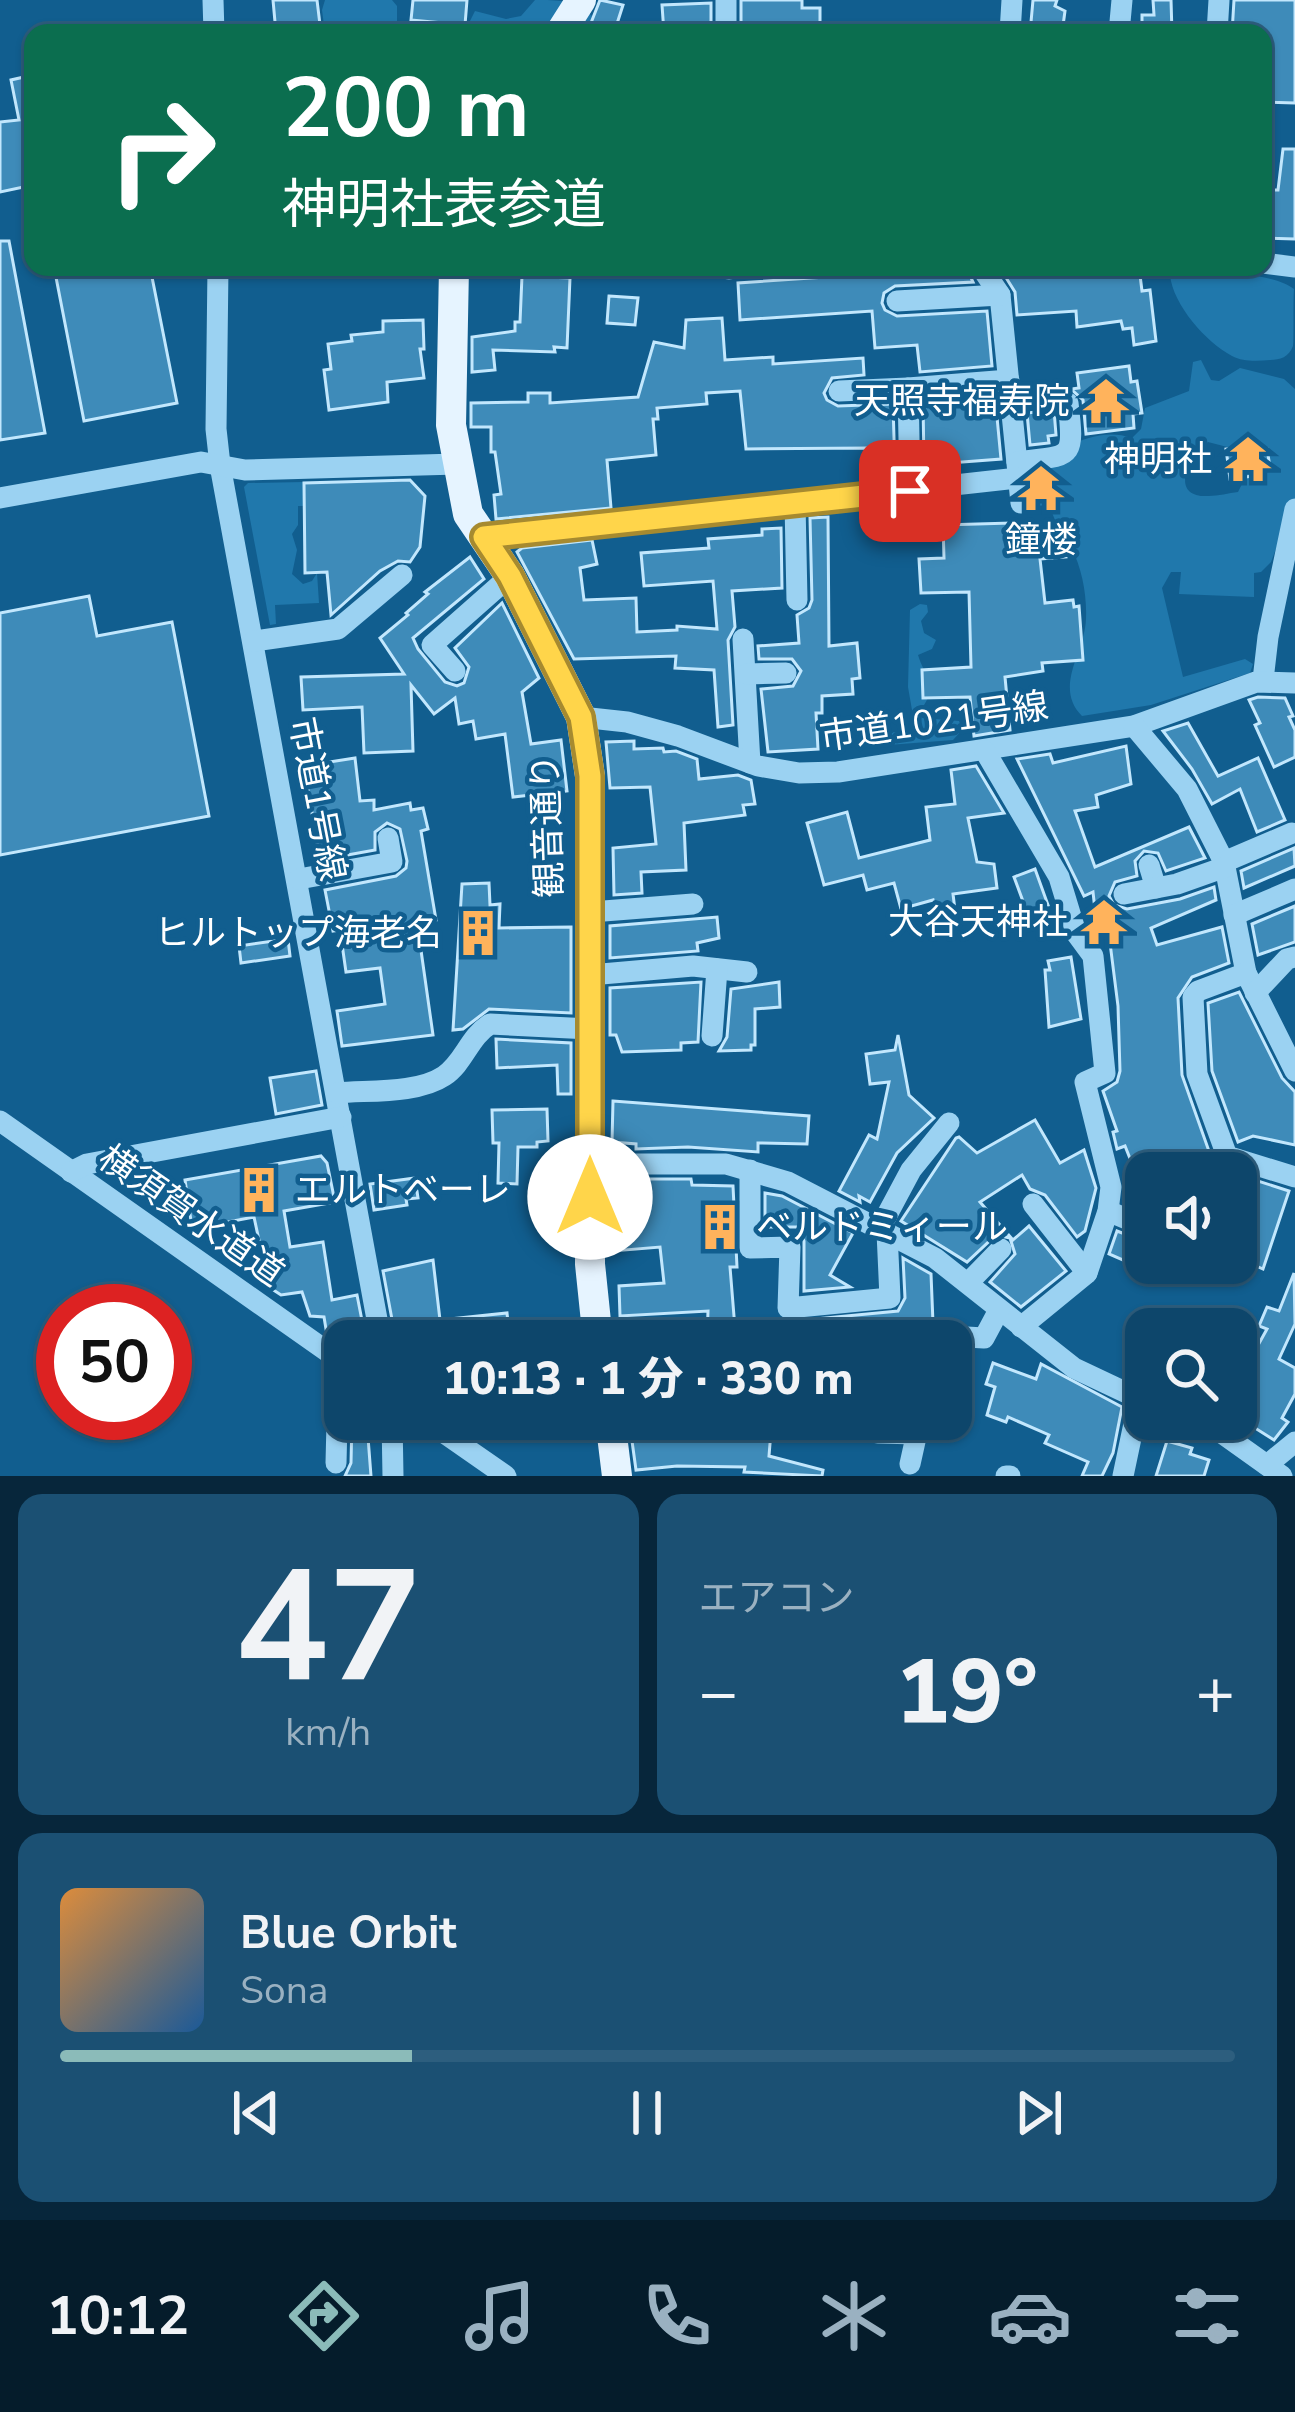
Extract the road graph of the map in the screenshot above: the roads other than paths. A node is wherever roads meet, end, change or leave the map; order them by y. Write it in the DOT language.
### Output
graph roads {
  1 [pos="218,276"];
  2 [pos="454,276"];
  3 [pos="987,276"];
  4 [pos="1000,295"];
  5 [pos="897,301"];
  6 [pos="1009,380"];
  7 [pos="908,388"];
  8 [pos="839,391"];
  9 [pos="1068,403"];
  10 [pos="458,464"];
  11 [pos="220,465"];
  12 [pos="1017,470"];
  13 [pos="910,491"];
  14 [pos="0,498"];
  15 [pos="795,503"];
  16 [pos="1021,503"];
  17 [pos="1295,509"];
  18 [pos="484,537"];
  19 [pos="402,575"];
  20 [pos="510,576"];
  21 [pos="797,600"];
  22 [pos="1247,624"];
  23 [pos="1270,627"];
  24 [pos="743,639"];
  25 [pos="254,641"];
  26 [pos="455,671"];
  27 [pos="786,673"];
  28 [pos="746,674"];
  29 [pos="1263,680"];
  30 [pos="1295,683"];
  31 [pos="581,717"];
  32 [pos="1134,726"];
  33 [pos="985,751"];
  34 [pos="750,763"];
  35 [pos="1292,833"];
  36 [pos="388,838"];
  37 [pos="1225,864"];
  38 [pos="1149,865"];
  39 [pos="298,879"];
  40 [pos="1156,888"];
  41 [pos="1295,889"];
  42 [pos="1124,895"];
  43 [pos="693,904"];
  44 [pos="591,912"];
  45 [pos="1234,916"];
  46 [pos="1295,957"];
  47 [pos="717,968"];
  48 [pos="747,972"];
  49 [pos="590,975"];
  50 [pos="1251,983"];
  51 [pos="590,1029"];
  52 [pos="712,1036"];
  53 [pos="1295,1071"];
  54 [pos="337,1093"];
  55 [pos="341,1117"];
  56 [pos="0,1121"];
  57 [pos="949,1124"];
  58 [pos="590,1164"];
  59 [pos="750,1170"];
  60 [pos="71,1172"];
  61 [pos="1295,1177"];
  62 [pos="1033,1204"];
  63 [pos="1108,1210"];
  64 [pos="1125,1218"];
  65 [pos="883,1230"];
  66 [pos="1001,1249"];
  67 [pos="1087,1274"];
  68 [pos="970,1282"];
  69 [pos="999,1310"];
  70 [pos="377,1320"];
  71 [pos="596,1320"];
  72 [pos="1021,1327"];
  73 [pos="972,1337"];
  74 [pos="324,1352"];
  75 [pos="1125,1392"];
  76 [pos="337,1440"];
  77 [pos="392,1440"];
  78 [pos="454,1440"];
  79 [pos="613,1440"];
  80 [pos="916,1440"];
  81 [pos="1133,1440"];
  82 [pos="1231,1440"];
  83 [pos="1295,1442"];
  84 [pos="336,1463"];
  85 [pos="910,1464"];
  86 [pos="1275,1471"];
  87 [pos="393,1476"];
  88 [pos="506,1476"];
  89 [pos="617,1476"];
  90 [pos="1123,1476"];
  1 -- 11 [label="street, 市道1号線"];
  2 -- 10 [label="main road, 観音通り"];
  3 -- 4 [label="street"];
  4 -- 5 [label="street"];
  4 -- 6 [label="street"];
  6 -- 7 [label="street"];
  6 -- 12 [label="street"];
  7 -- 8 [label="street"];
  7 -- 13 [label="street"];
  9 -- 12 [label="street"];
  10 -- 11 [label="street"];
  10 -- 18 [label="main road, 観音通り"];
  11 -- 14 [label="street"];
  11 -- 25 [label="street, 市道1号線"];
  12 -- 13 [label="street"];
  12 -- 16 [label="street"];
  13 -- 15 [label="street"];
  15 -- 18 [label="street"];
  15 -- 21 [label="street"];
  17 -- 23 [label="street"];
  18 -- 20 [label="main road, 観音通り"];
  19 -- 25 [label="street"];
  20 -- 26 [label="street"];
  20 -- 31 [label="main road, 観音通り"];
  22 -- 23 [label="street"];
  23 -- 29 [label="street"];
  24 -- 28 [label="street"];
  25 -- 39 [label="street, 市道1号線"];
  27 -- 28 [label="street"];
  28 -- 34 [label="street"];
  29 -- 30 [label="street, 市道1021号線"];
  29 -- 32 [label="street, 市道1021号線"];
  31 -- 34 [label="street, 市道1021号線"];
  31 -- 44 [label="main road, 観音通り"];
  32 -- 33 [label="street, 市道1021号線"];
  32 -- 37 [label="street"];
  33 -- 34 [label="street, 市道1021号線"];
  33 -- 63 [label="street"];
  35 -- 37 [label="street"];
  36 -- 39 [label="street"];
  37 -- 40 [label="street"];
  37 -- 45 [label="street"];
  38 -- 40 [label="street"];
  39 -- 54 [label="street, 市道1号線"];
  40 -- 42 [label="street"];
  41 -- 45 [label="street"];
  43 -- 44 [label="street"];
  44 -- 49 [label="main road, 観音通り"];
  45 -- 50 [label="street"];
  46 -- 50 [label="street"];
  47 -- 48 [label="street"];
  47 -- 49 [label="street"];
  47 -- 52 [label="street"];
  49 -- 51 [label="main road, 観音通り"];
  50 -- 53 [label="street"];
  50 -- 61 [label="street"];
  51 -- 54 [label="street"];
  51 -- 58 [label="main road, 観音通り"];
  54 -- 55 [label="street, 市道1号線"];
  55 -- 60 [label="street"];
  55 -- 70 [label="street, 市道1号線"];
  56 -- 60 [label="street, 横須賀水道道"];
  57 -- 65 [label="street"];
  58 -- 59 [label="street"];
  58 -- 71 [label="main road, 観音通り"];
  59 -- 65 [label="street"];
  59 -- 65 [label="street"];
  60 -- 74 [label="street, 横須賀水道道"];
  62 -- 67 [label="street"];
  63 -- 64 [label="street"];
  63 -- 67 [label="street"];
  65 -- 68 [label="street"];
  66 -- 68 [label="street"];
  67 -- 72 [label="street"];
  68 -- 69 [label="street"];
  69 -- 72 [label="street"];
  69 -- 73 [label="street"];
  72 -- 75 [label="street"];
  76 -- 84 [label="street"];
  77 -- 87 [label="street"];
  78 -- 88 [label="street"];
  79 -- 89 [label="main road"];
  80 -- 85 [label="street"];
  81 -- 90 [label="street"];
  82 -- 86 [label="street"];
  83 -- 86 [label="street"];
}
